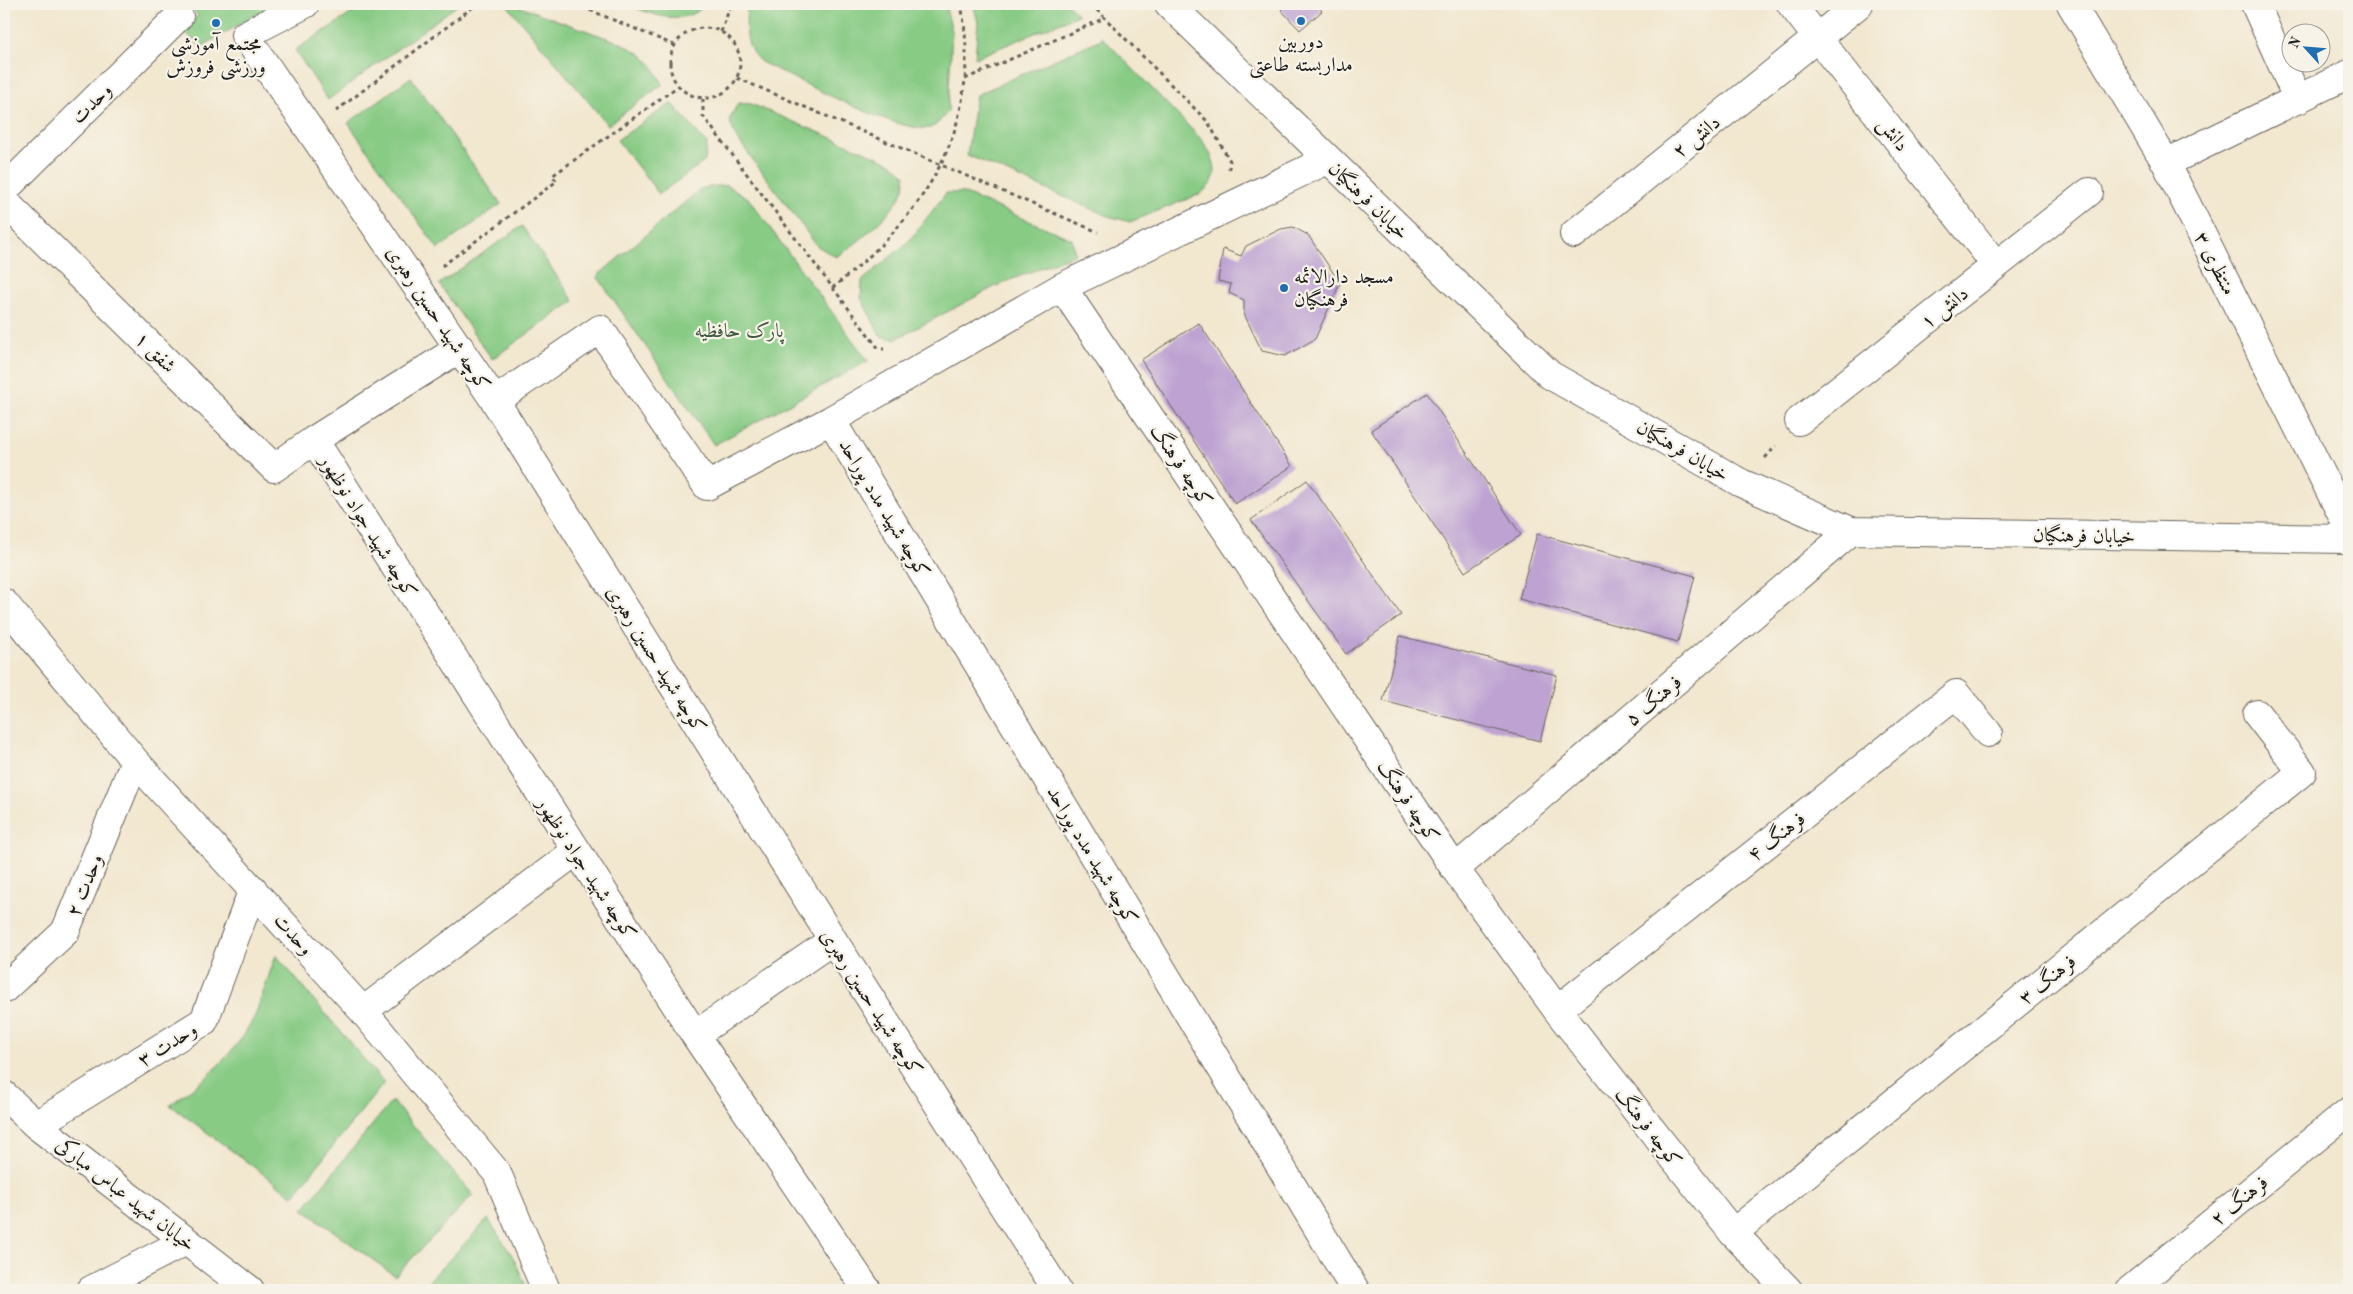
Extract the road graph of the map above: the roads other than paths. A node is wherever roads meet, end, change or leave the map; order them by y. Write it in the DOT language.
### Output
graph roads {
  1 [pos="305,4"];
  2 [pos="1169,4"];
  3 [pos="1791,4"];
  4 [pos="1859,4"];
  5 [pos="2071,4"];
  6 [pos="2255,4"];
  7 [pos="179,16"];
  8 [pos="1819,38"];
  9 [pos="2349,74"];
  10 [pos="2298,100"];
  11 [pos="1327,160"];
  12 [pos="2166,163"];
  13 [pos="4,190"];
  14 [pos="2089,192"];
  15 [pos="4,201"];
  16 [pos="1574,234"];
  17 [pos="1996,265"];
  18 [pos="1062,287"];
  19 [pos="460,348"];
  20 [pos="495,401"];
  21 [pos="832,420"];
  22 [pos="1799,421"];
  23 [pos="314,440"];
  24 [pos="2349,529"];
  25 [pos="1851,531"];
  26 [pos="2349,539"];
  27 [pos="4,603"];
  28 [pos="2257,714"];
  29 [pos="1988,733"];
  30 [pos="135,761"];
  31 [pos="576,851"];
  32 [pos="1455,869"];
  33 [pos="253,889"];
  34 [pos="833,940"];
  35 [pos="4,989"];
  36 [pos="1557,1010"];
  37 [pos="363,1011"];
  38 [pos="695,1035"];
  39 [pos="4,1095"];
  40 [pos="2349,1111"];
  41 [pos="36,1125"];
  42 [pos="1733,1233"];
  43 [pos="186,1241"];
  44 [pos="91,1290"];
  45 [pos="250,1290"];
  46 [pos="546,1290"];
  47 [pos="867,1290"];
  48 [pos="1057,1290"];
  49 [pos="1355,1290"];
  50 [pos="1788,1290"];
  51 [pos="2130,1290"];
  1 -- 19 [label="street, کوچه شهید حسین رهبری"];
  2 -- 11 [label="street, خیابان فرهنگیان"];
  3 -- 8 [label="street, دانش"];
  4 -- 8 [label="street, دانش ۲"];
  5 -- 12 [label="street, منتظری ۳"];
  6 -- 10 [label="street"];
  7 -- 13 [label="street, وحدت"];
  8 -- 16 [label="street, دانش ۲"];
  8 -- 17 [label="street, دانش"];
  9 -- 10 [label="street"];
  10 -- 12 [label="street"];
  11 -- 18 [label="street"];
  11 -- 25 [label="street, خیابان فرهنگیان"];
  12 -- 24 [label="street, منتظری ۳"];
  14 -- 17 [label="street, دانش ۱"];
  15 -- 23 [label="street, شفق ۱"];
  17 -- 22 [label="street, دانش ۱"];
  18 -- 21 [label="street"];
  18 -- 32 [label="street, کوچه فرهنگ"];
  19 -- 20 [label="street, کوچه شهید حسین رهبری"];
  19 -- 23 [label="street"];
  20 -- 21 [label="street"];
  20 -- 34 [label="street, کوچه شهید حسین رهبری"];
  21 -- 49 [label="street, کوچه شهید مدد پوراحد"];
  23 -- 31 [label="street, کوچه شهید جواد نوظهور"];
  25 -- 26 [label="street, خیابان فرهنگیان"];
  25 -- 32 [label="street, فرهنگ ۵"];
  27 -- 30 [label="street, وحدت"];
  28 -- 42 [label="street, فرهنگ ۳"];
  29 -- 36 [label="street, فرهنگ ۴"];
  30 -- 33 [label="street, وحدت"];
  30 -- 35 [label="street, وحدت ۲"];
  31 -- 37 [label="street"];
  31 -- 38 [label="street, کوچه شهید جواد نوظهور"];
  32 -- 36 [label="street, کوچه فرهنگ"];
  33 -- 37 [label="street, وحدت"];
  33 -- 41 [label="street, وحدت ۳"];
  34 -- 38 [label="street"];
  34 -- 48 [label="street, کوچه شهید حسین رهبری"];
  36 -- 42 [label="street, کوچه فرهنگ"];
  37 -- 46 [label="street, وحدت"];
  38 -- 47 [label="street, کوچه شهید جواد نوظهور"];
  39 -- 41 [label="street, خیابان شهید عباس مبارکی"];
  40 -- 51 [label="street, فرهنگ ۲"];
  41 -- 43 [label="street, خیابان شهید عباس مبارکی"];
  42 -- 50 [label="street, کوچه فرهنگ"];
  43 -- 44 [label="street"];
  43 -- 45 [label="street, خیابان شهید عباس مبارکی"];
}
